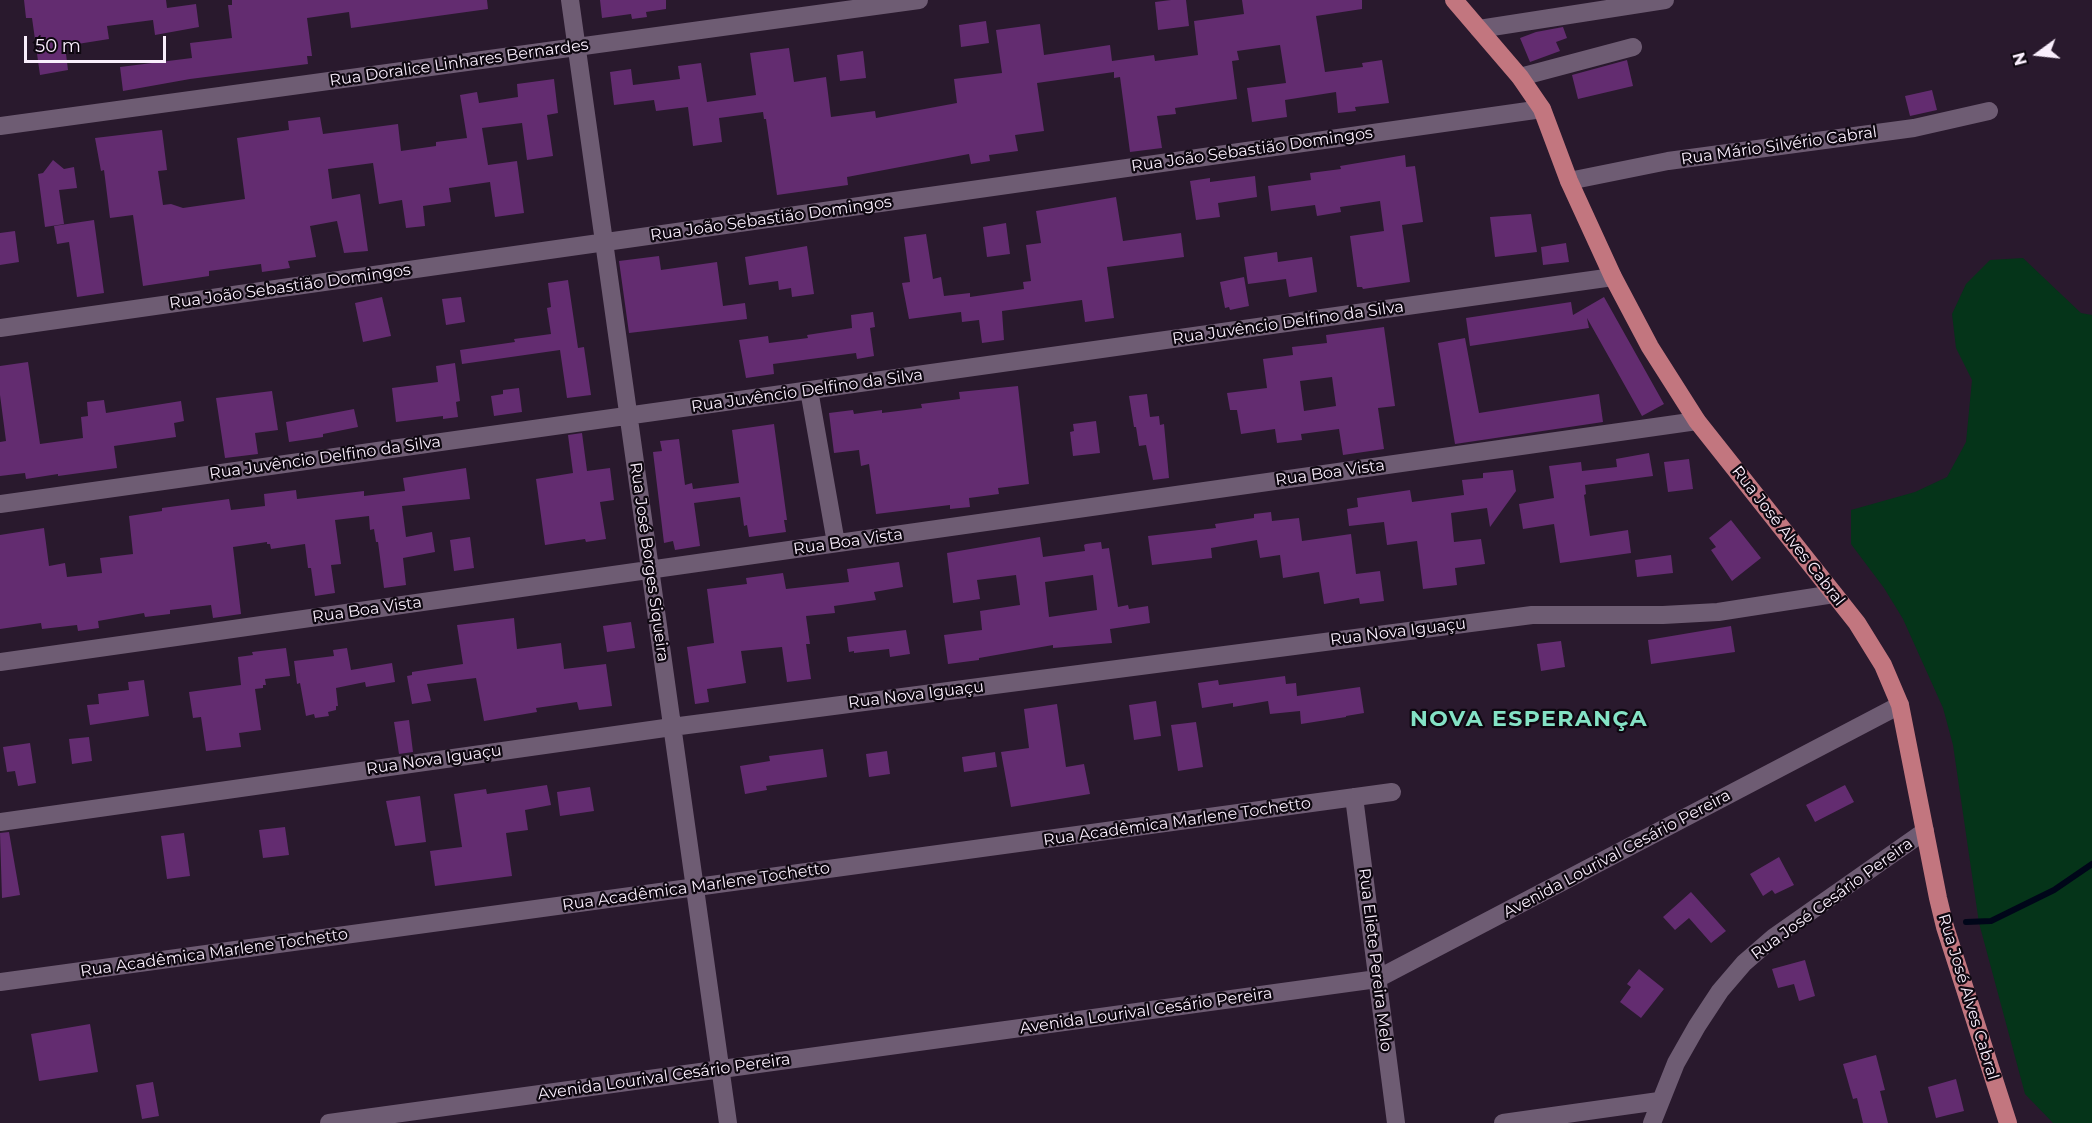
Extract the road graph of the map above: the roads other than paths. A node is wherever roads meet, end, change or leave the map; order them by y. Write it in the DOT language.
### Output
graph roads {
  1 [pos="570,0"];
  2 [pos="919,0"];
  3 [pos="1454,0"];
  4 [pos="1665,0"];
  5 [pos="1479,29"];
  6 [pos="576,47"];
  7 [pos="1633,47"];
  8 [pos="1520,77"];
  9 [pos="1542,109"];
  10 [pos="1989,111"];
  11 [pos="0,126"];
  12 [pos="1569,181"];
  13 [pos="604,243"];
  14 [pos="1613,277"];
  15 [pos="0,328"];
  16 [pos="809,390"];
  17 [pos="628,416"];
  18 [pos="1697,421"];
  19 [pos="0,504"];
  20 [pos="836,543"];
  21 [pos="650,570"];
  22 [pos="1834,594"];
  23 [pos="0,662"];
  24 [pos="1900,705"];
  25 [pos="672,727"];
  26 [pos="1392,792"];
  27 [pos="1354,797"];
  28 [pos="0,822"];
  29 [pos="1925,831"];
  30 [pos="695,887"];
  31 [pos="1377,979"];
  32 [pos="0,982"];
  33 [pos="720,1069"];
  34 [pos="1659,1101"];
  35 [pos="329,1123"];
  36 [pos="728,1123"];
  37 [pos="1396,1123"];
  38 [pos="1503,1123"];
  39 [pos="1652,1123"];
  40 [pos="2008,1123"];
  1 -- 6 [label="street, Rua José Borges Siqueira"];
  2 -- 6 [label="street, Rua Doralice Linhares Bernardes"];
  3 -- 5 [label="main road, Rua José Alves Cabral"];
  4 -- 5 [label="street"];
  5 -- 8 [label="main road, Rua José Alves Cabral"];
  6 -- 11 [label="street, Rua Doralice Linhares Bernardes"];
  6 -- 13 [label="street, Rua José Borges Siqueira"];
  7 -- 8 [label="street"];
  8 -- 9 [label="main road, Rua José Alves Cabral"];
  9 -- 12 [label="main road, Rua José Alves Cabral"];
  9 -- 13 [label="street, Rua João Sebastião Domingos"];
  10 -- 12 [label="street, Rua Mário Silvério Cabral"];
  12 -- 14 [label="main road, Rua José Alves Cabral"];
  13 -- 15 [label="street, Rua João Sebastião Domingos"];
  13 -- 17 [label="street, Rua José Borges Siqueira"];
  14 -- 16 [label="street, Rua Juvêncio Delfino da Silva"];
  14 -- 18 [label="main road, Rua José Alves Cabral"];
  16 -- 17 [label="street, Rua Juvêncio Delfino da Silva"];
  16 -- 20 [label="street"];
  17 -- 19 [label="street, Rua Juvêncio Delfino da Silva"];
  17 -- 21 [label="street, Rua José Borges Siqueira"];
  18 -- 20 [label="street, Rua Boa Vista"];
  18 -- 22 [label="main road, Rua José Alves Cabral"];
  20 -- 21 [label="street, Rua Boa Vista"];
  21 -- 23 [label="street, Rua Boa Vista"];
  21 -- 25 [label="street, Rua José Borges Siqueira"];
  22 -- 24 [label="main road, Rua José Alves Cabral"];
  22 -- 25 [label="street, Rua Nova Iguaçu"];
  24 -- 29 [label="main road, Rua José Alves Cabral"];
  24 -- 31 [label="street, Avenida Lourival Cesário Pereira"];
  25 -- 28 [label="street, Rua Nova Iguaçu"];
  25 -- 30 [label="street, Rua José Borges Siqueira"];
  26 -- 27 [label="street, Rua Acadêmica Marlene Tochetto"];
  27 -- 30 [label="street, Rua Acadêmica Marlene Tochetto"];
  27 -- 31 [label="street, Rua Eliete Pereira Melo"];
  29 -- 34 [label="street, Rua José Cesário Pereira"];
  29 -- 40 [label="main road, Rua José Alves Cabral"];
  30 -- 32 [label="street, Rua Acadêmica Marlene Tochetto"];
  30 -- 33 [label="street, Rua José Borges Siqueira"];
  31 -- 33 [label="street, Avenida Lourival Cesário Pereira"];
  31 -- 37 [label="street, Rua Eliete Pereira Melo"];
  33 -- 35 [label="street, Avenida Lourival Cesário Pereira"];
  33 -- 36 [label="street, Rua José Borges Siqueira"];
  34 -- 38 [label="street"];
  34 -- 39 [label="street, Rua José Cesário Pereira"];
}
